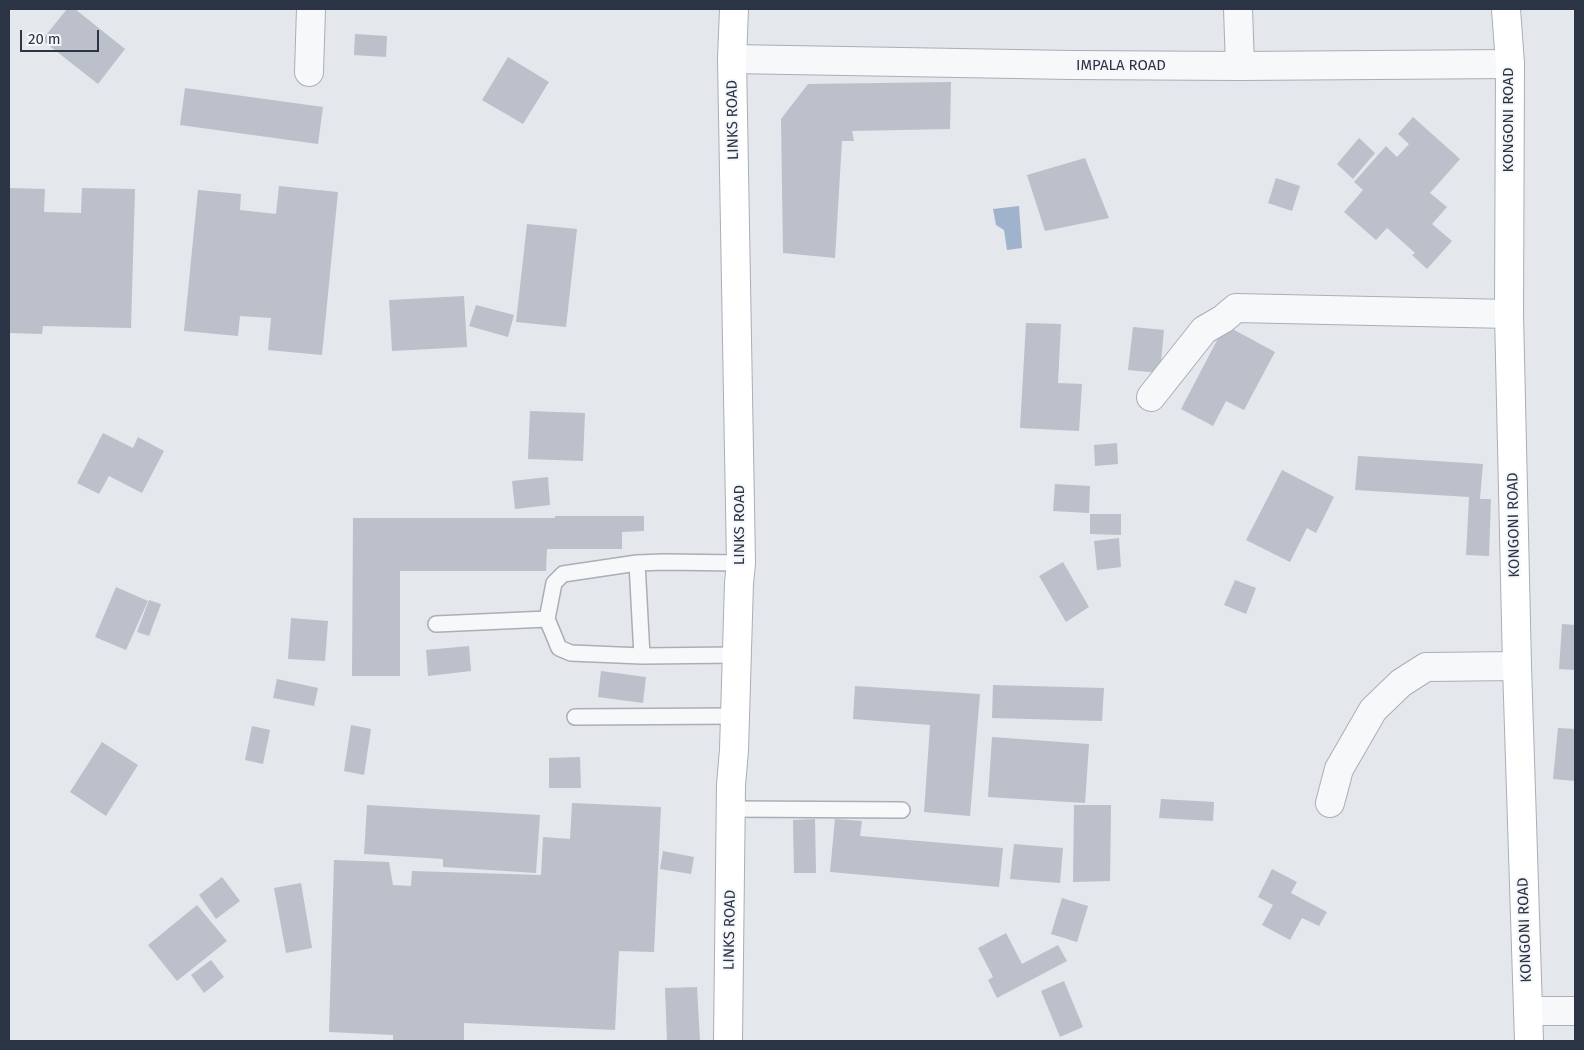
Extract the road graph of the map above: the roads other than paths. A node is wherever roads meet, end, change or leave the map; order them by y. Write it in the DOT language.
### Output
graph roads {
  1 [pos="310,9"];
  2 [pos="734,9"];
  3 [pos="1238,9"];
  4 [pos="1506,9"];
  5 [pos="732,58"];
  6 [pos="1510,64"];
  7 [pos="1240,66"];
  8 [pos="309,72"];
  9 [pos="1509,314"];
  10 [pos="1151,397"];
  11 [pos="637,563"];
  12 [pos="741,563"];
  13 [pos="547,620"];
  14 [pos="436,624"];
  15 [pos="736,655"];
  16 [pos="642,656"];
  17 [pos="1517,666"];
  18 [pos="734,716"];
  19 [pos="575,717"];
  20 [pos="1330,803"];
  21 [pos="732,809"];
  22 [pos="902,810"];
  23 [pos="1528,1011"];
  24 [pos="1575,1011"];
  25 [pos="728,1041"];
  26 [pos="1529,1041"];
  1 -- 8 [label="street"];
  2 -- 5 [label="street, LINKS ROAD"];
  3 -- 7 [label="street"];
  4 -- 6 [label="street, KONGONI ROAD"];
  5 -- 7 [label="street, IMPALA ROAD"];
  5 -- 12 [label="street, LINKS ROAD"];
  6 -- 7 [label="street, IMPALA ROAD"];
  6 -- 9 [label="street, KONGONI ROAD"];
  9 -- 10 [label="street"];
  9 -- 17 [label="street, KONGONI ROAD"];
  11 -- 12 [label="lane"];
  11 -- 13 [label="lane"];
  11 -- 16 [label="lane"];
  12 -- 15 [label="street, LINKS ROAD"];
  13 -- 14 [label="lane"];
  13 -- 16 [label="lane"];
  15 -- 16 [label="lane"];
  15 -- 18 [label="street, LINKS ROAD"];
  17 -- 20 [label="street"];
  17 -- 23 [label="street, KONGONI ROAD"];
  18 -- 19 [label="lane"];
  18 -- 21 [label="street, LINKS ROAD"];
  21 -- 22 [label="lane"];
  21 -- 25 [label="street, LINKS ROAD"];
  23 -- 24 [label="street"];
  23 -- 26 [label="street, KONGONI ROAD"];
}
